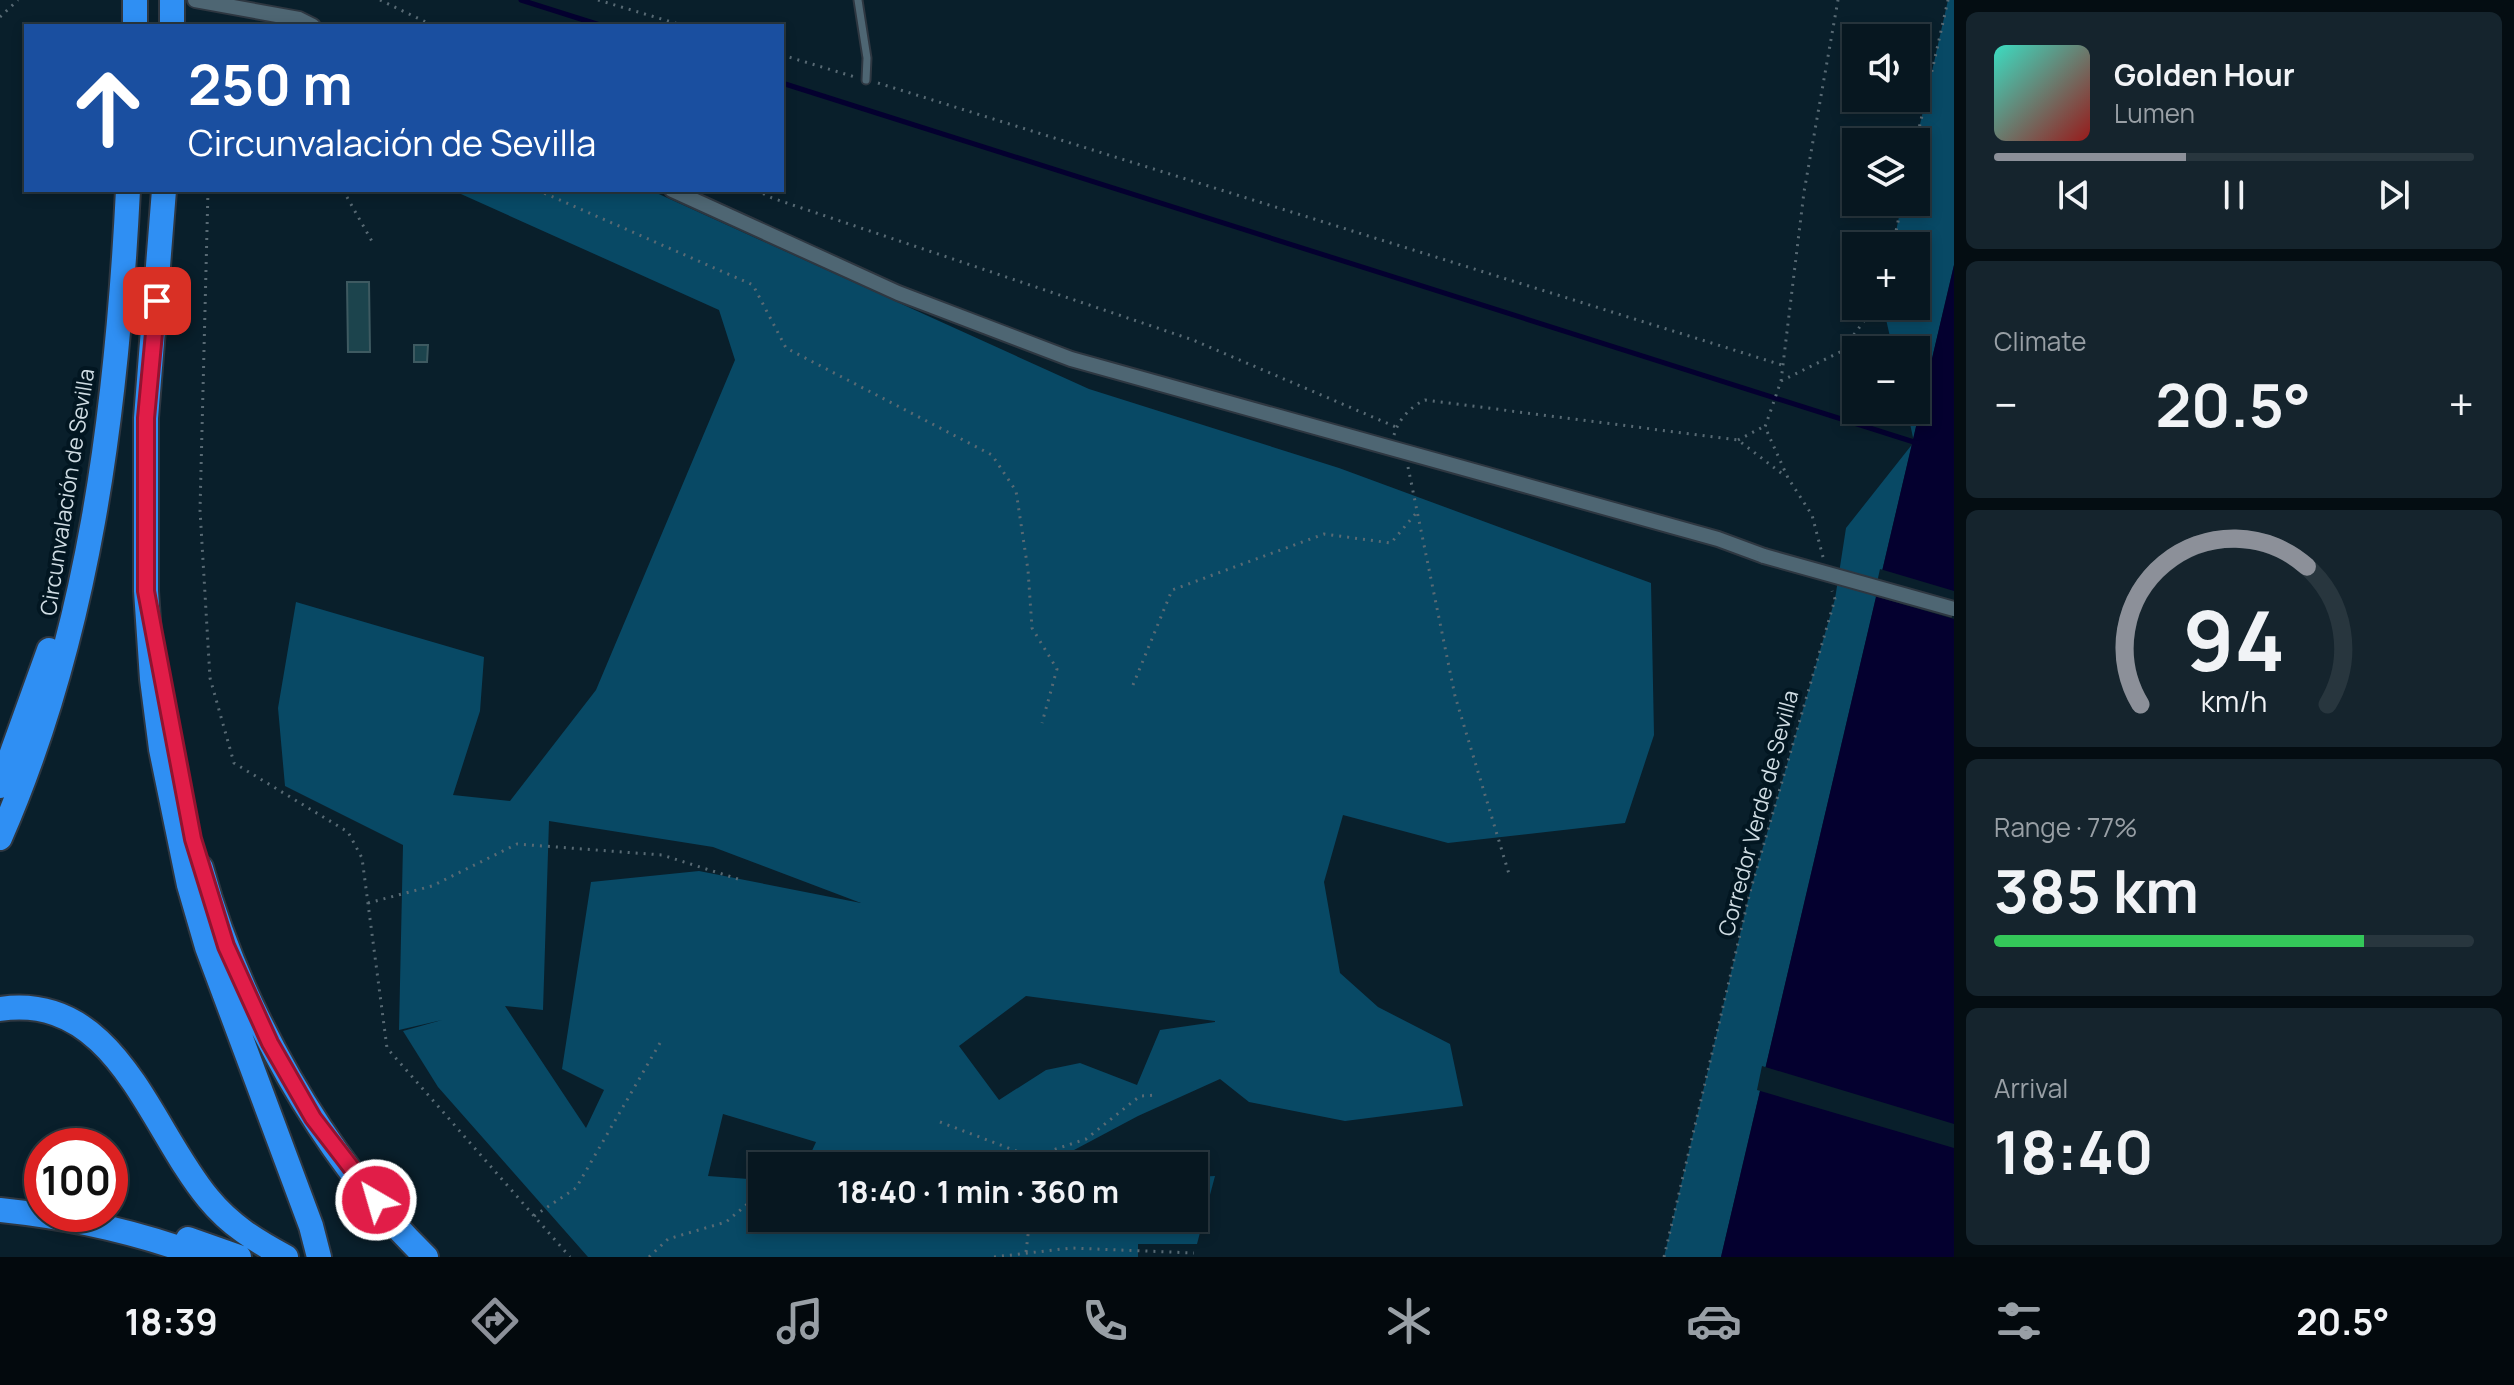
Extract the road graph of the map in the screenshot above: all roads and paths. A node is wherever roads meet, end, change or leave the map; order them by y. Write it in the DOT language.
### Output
graph roads {
  1 [pos="18,0"];
  2 [pos="135,0"];
  3 [pos="172,0"];
  4 [pos="195,0"];
  5 [pos="380,0"];
  6 [pos="598,0"];
  7 [pos="858,0"];
  8 [pos="1838,0"];
  9 [pos="1948,0"];
  10 [pos="0,17"];
  11 [pos="135,24"];
  12 [pos="172,24"];
  13 [pos="309,24"];
  14 [pos="430,24"];
  15 [pos="678,24"];
  16 [pos="784,56"];
  17 [pos="866,80"];
  18 [pos="1919,128"];
  19 [pos="128,192"];
  20 [pos="164,192"];
  21 [pos="208,192"];
  22 [pos="344,192"];
  23 [pos="542,192"];
  24 [pos="676,192"];
  25 [pos="761,192"];
  26 [pos="374,245"];
  27 [pos="1865,320"];
  28 [pos="1782,365"];
  29 [pos="1781,381"];
  30 [pos="146,418"];
  31 [pos="1396,427"];
  32 [pos="1765,427"];
  33 [pos="1738,440"];
  34 [pos="1398,450"];
  35 [pos="1788,478"];
  36 [pos="95,511"];
  37 [pos="1417,512"];
  38 [pos="1823,557"];
  39 [pos="1831,585"];
  40 [pos="146,591"];
  41 [pos="1954,609"];
  42 [pos="1133,685"];
  43 [pos="1042,723"];
  44 [pos="0,786"];
  45 [pos="0,838"];
  46 [pos="1509,874"];
  47 [pos="738,879"];
  48 [pos="368,903"];
  49 [pos="0,1009"];
  50 [pos="660,1043"];
  51 [pos="1158,1095"];
  52 [pos="940,1122"];
  53 [pos="1019,1152"];
  54 [pos="1047,1152"];
  55 [pos="0,1196"];
  56 [pos="24,1199"];
  57 [pos="748,1204"];
  58 [pos="0,1210"];
  59 [pos="534,1216"];
  60 [pos="128,1221"];
  61 [pos="302,1225"];
  62 [pos="1028,1232"];
  63 [pos="1026,1252"];
  64 [pos="1194,1253"];
  65 [pos="204,1257"];
  66 [pos="239,1257"];
  67 [pos="286,1257"];
  68 [pos="303,1257"];
  69 [pos="319,1257"];
  70 [pos="426,1257"];
  71 [pos="570,1257"];
  72 [pos="649,1257"];
  73 [pos="994,1257"];
  74 [pos="1664,1257"];
  1 -- 10 [label="path"];
  2 -- 11 [label="highway"];
  3 -- 12 [label="highway"];
  4 -- 13 [label="street"];
  5 -- 14 [label="path"];
  6 -- 15 [label="path"];
  7 -- 17 [label="lane"];
  8 -- 28 [label="path"];
  9 -- 18 [label="path"];
  16 -- 17 [label="path"];
  17 -- 28 [label="path"];
  19 -- 36 [label="highway, Circunvalación de Sevilla"];
  20 -- 30 [label="highway"];
  21 -- 48 [label="path"];
  22 -- 26 [label="path"];
  23 -- 43 [label="path"];
  24 -- 34 [label="street"];
  25 -- 31 [label="path"];
  27 -- 29 [label="path"];
  28 -- 29 [label="path"];
  29 -- 32 [label="path"];
  30 -- 40 [label="highway"];
  30 -- 61 [label="highway"];
  31 -- 33 [label="path"];
  31 -- 34 [label="path"];
  32 -- 33 [label="path"];
  32 -- 35 [label="path"];
  33 -- 35 [label="path"];
  34 -- 37 [label="path"];
  34 -- 41 [label="street, bridge"];
  35 -- 38 [label="path"];
  36 -- 44 [label="highway"];
  36 -- 45 [label="highway, Circunvalación de Sevilla"];
  37 -- 42 [label="path"];
  37 -- 46 [label="path"];
  39 -- 74 [label="path, Corredor Verde de Sevilla"];
  40 -- 61 [label="highway"];
  40 -- 70 [label="highway"];
  47 -- 48 [label="path"];
  48 -- 59 [label="path"];
  49 -- 67 [label="highway"];
  50 -- 59 [label="path"];
  51 -- 54 [label="path"];
  52 -- 53 [label="path"];
  55 -- 56 [label="highway"];
  57 -- 72 [label="path"];
  58 -- 65 [label="highway"];
  59 -- 71 [label="path"];
  60 -- 66 [label="highway"];
  61 -- 68 [label="highway"];
  61 -- 69 [label="highway"];
  62 -- 63 [label="path"];
  63 -- 64 [label="path"];
  63 -- 73 [label="path"];
}
